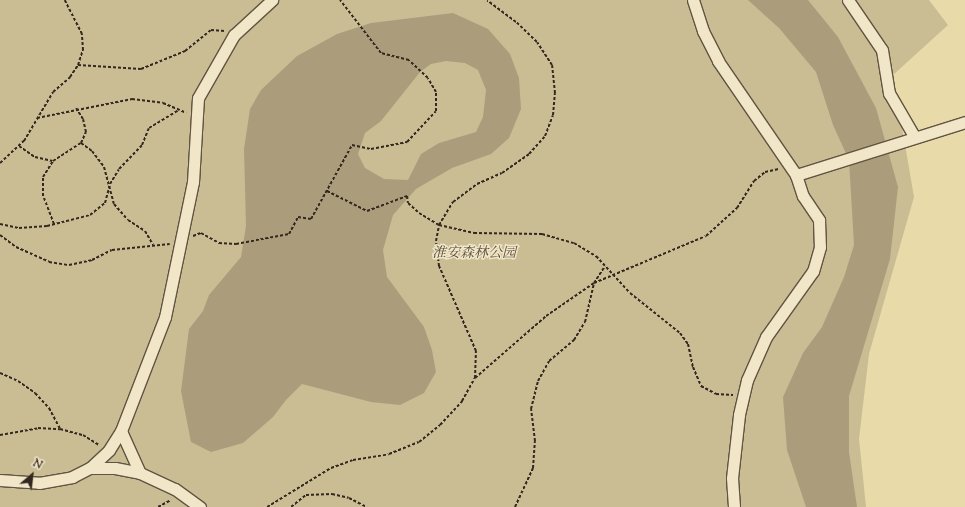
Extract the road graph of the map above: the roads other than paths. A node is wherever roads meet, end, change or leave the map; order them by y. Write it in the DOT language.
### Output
graph roads {
  1 [pos="272,0"];
  2 [pos="693,0"];
  3 [pos="848,0"];
  4 [pos="965,122"];
  5 [pos="914,136"];
  6 [pos="796,176"];
  7 [pos="121,431"];
  8 [pos="90,468"];
  9 [pos="140,473"];
  10 [pos="0,480"];
  11 [pos="200,507"];
  12 [pos="734,507"];
  1 -- 7 [label="street"];
  2 -- 6 [label="street"];
  3 -- 5 [label="street"];
  4 -- 5 [label="street"];
  5 -- 6 [label="street"];
  6 -- 12 [label="street"];
  7 -- 8 [label="street"];
  7 -- 9 [label="street"];
  8 -- 9 [label="street"];
  8 -- 10 [label="street"];
  9 -- 11 [label="street"];
}
